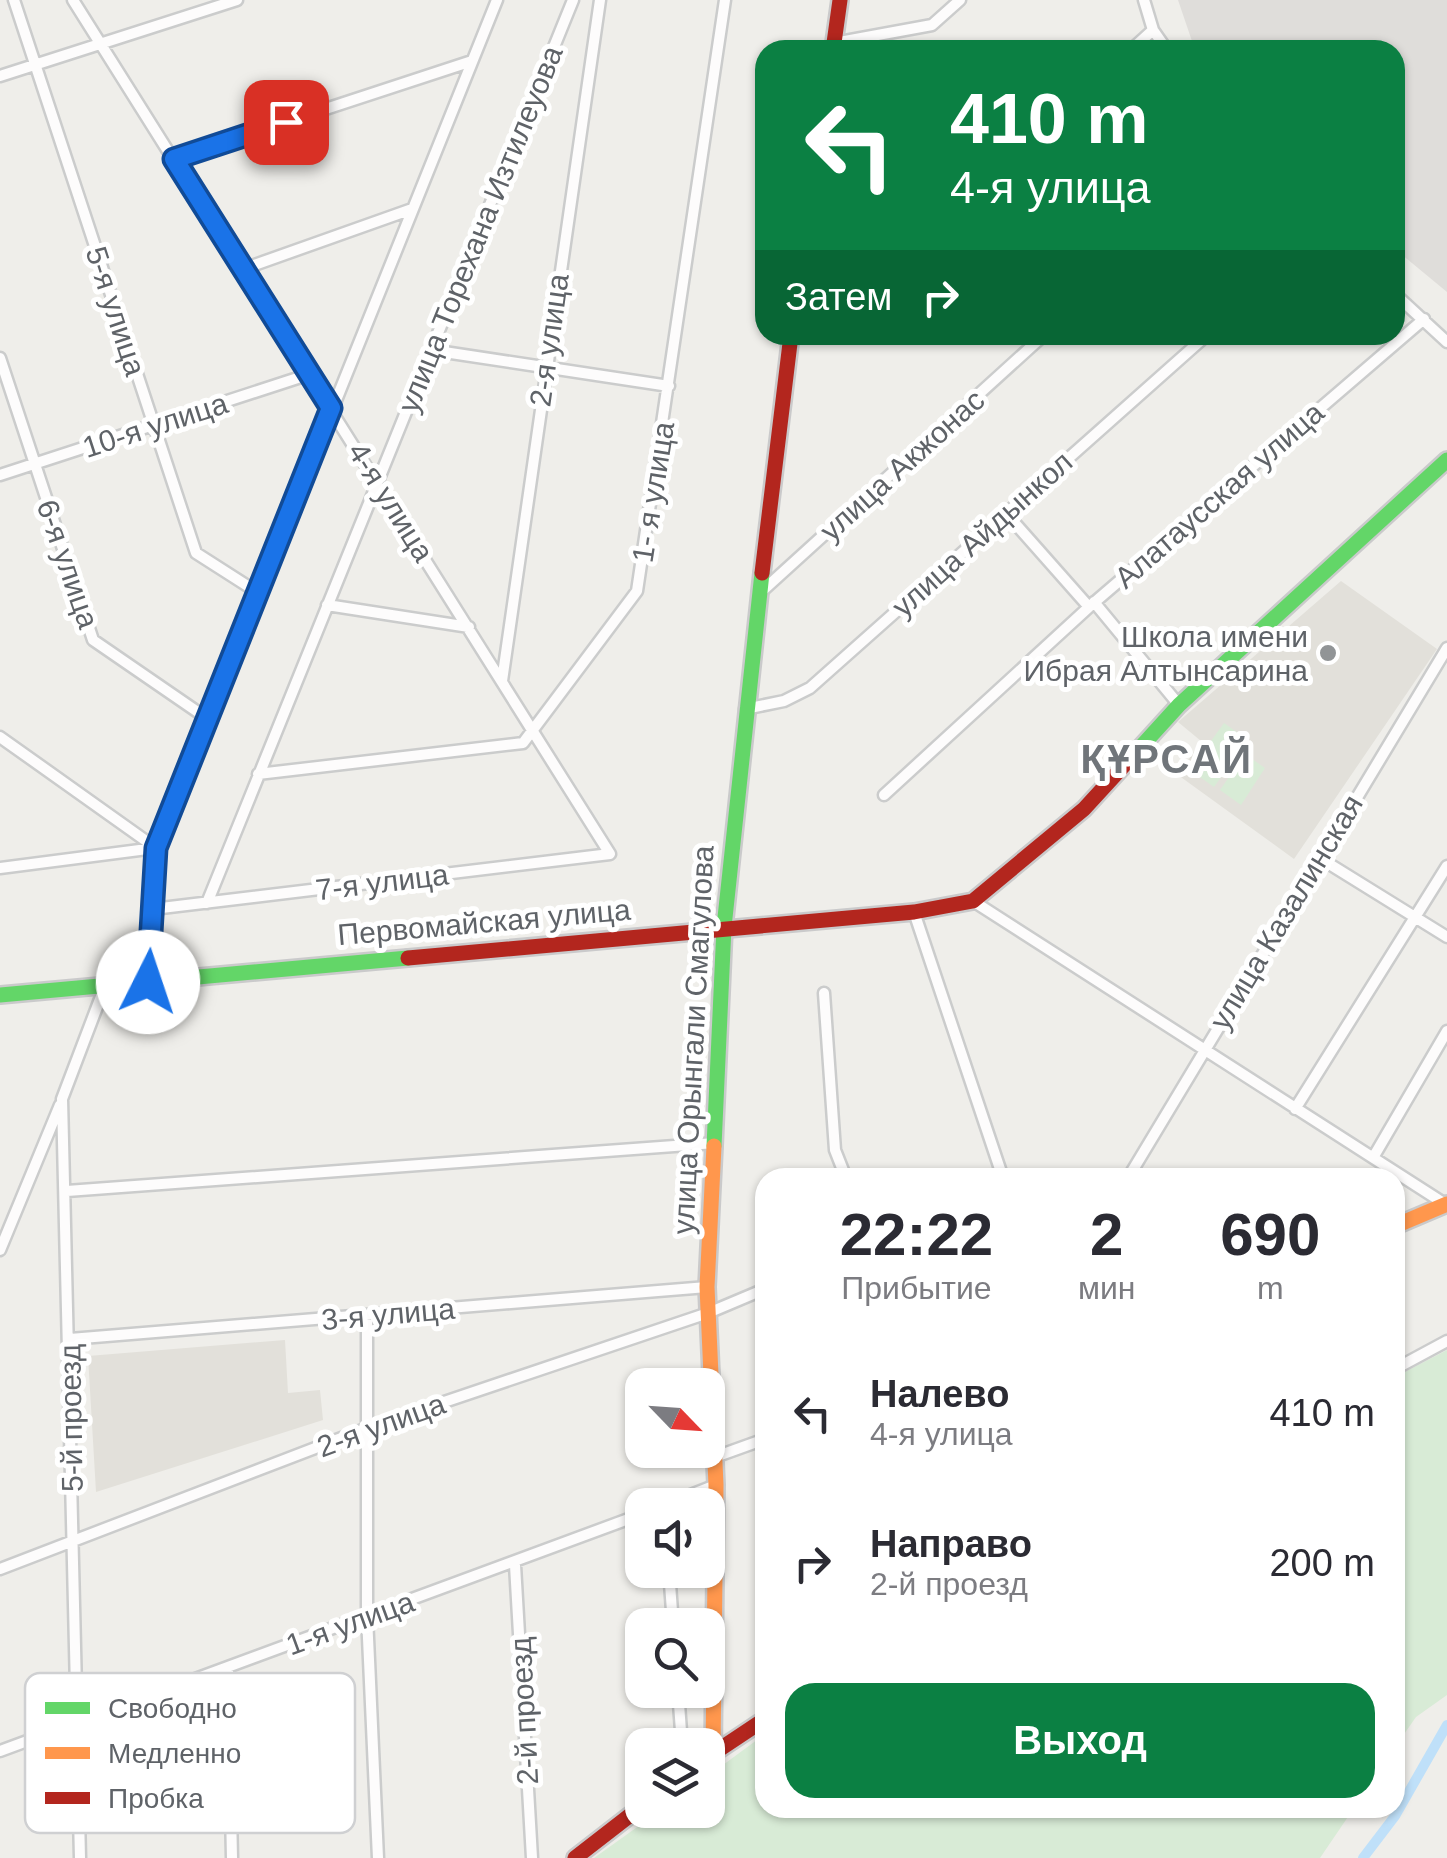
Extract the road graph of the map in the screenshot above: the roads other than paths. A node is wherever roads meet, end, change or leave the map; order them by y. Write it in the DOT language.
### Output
graph roads {
  1 [pos="14,0"];
  2 [pos="73,0"];
  3 [pos="497,0"];
  4 [pos="573,0"];
  5 [pos="600,0"];
  6 [pos="725,0"];
  7 [pos="840,0"];
  8 [pos="960,0"];
  9 [pos="1144,0"];
  10 [pos="230,1"];
  11 [pos="1154,30"];
  12 [pos="835,40"];
  13 [pos="865,40"];
  14 [pos="1142,40"];
  15 [pos="1160,40"];
  16 [pos="100,44"];
  17 [pos="472,61"];
  18 [pos="35,64"];
  19 [pos="0,76"];
  20 [pos="174,159"];
  21 [pos="412,209"];
  22 [pos="243,269"];
  23 [pos="1405,303"];
  24 [pos="1424,320"];
  25 [pos="1405,336"];
  26 [pos="1447,342"];
  27 [pos="791,345"];
  28 [pos="1033,345"];
  29 [pos="1197,345"];
  30 [pos="1395,345"];
  31 [pos="431,350"];
  32 [pos="0,358"];
  33 [pos="544,369"];
  34 [pos="310,374"];
  35 [pos="669,386"];
  36 [pos="331,408"];
  37 [pos="154,425"];
  38 [pos="1447,460"];
  39 [pos="35,464"];
  40 [pos="0,476"];
  41 [pos="378,479"];
  42 [pos="1005,512"];
  43 [pos="256,592"];
  44 [pos="759,594"];
  45 [pos="1091,604"];
  46 [pos="327,605"];
  47 [pos="469,627"];
  48 [pos="1447,648"];
  49 [pos="502,681"];
  50 [pos="1179,705"];
  51 [pos="745,709"];
  52 [pos="206,717"];
  53 [pos="532,729"];
  54 [pos="0,737"];
  55 [pos="258,774"];
  56 [pos="884,795"];
  57 [pos="156,848"];
  58 [pos="610,854"];
  59 [pos="1318,857"];
  60 [pos="1447,866"];
  61 [pos="0,868"];
  62 [pos="973,901"];
  63 [pos="206,902"];
  64 [pos="152,909"];
  65 [pos="914,912"];
  66 [pos="1415,916"];
  67 [pos="724,927"];
  68 [pos="1447,937"];
  69 [pos="148,982"];
  70 [pos="105,986"];
  71 [pos="824,993"];
  72 [pos="0,994"];
  73 [pos="1447,1031"];
  74 [pos="1201,1052"];
  75 [pos="62,1099"];
  76 [pos="1295,1109"];
  77 [pos="715,1143"];
  78 [pos="1374,1156"];
  79 [pos="842,1168"];
  80 [pos="1000,1168"];
  81 [pos="1134,1168"];
  82 [pos="1392,1168"];
  83 [pos="1405,1177"];
  84 [pos="66,1191"];
  85 [pos="1446,1204"];
  86 [pos="1405,1222"];
  87 [pos="0,1250"];
  88 [pos="707,1286"];
  89 [pos="755,1292"];
  90 [pos="708,1313"];
  91 [pos="367,1316"];
  92 [pos="70,1339"];
  93 [pos="1447,1341"];
  94 [pos="1405,1364"];
  95 [pos="711,1368"];
  96 [pos="370,1427"];
  97 [pos="755,1443"];
  98 [pos="725,1453"];
  99 [pos="715,1468"];
  100 [pos="716,1485"];
  101 [pos="708,1488"];
  102 [pos="625,1521"];
  103 [pos="74,1542"];
  104 [pos="516,1564"];
  105 [pos="0,1569"];
  106 [pos="367,1616"];
  107 [pos="228,1669"];
  108 [pos="76,1673"];
  109 [pos="217,1673"];
  110 [pos="228,1673"];
  111 [pos="755,1725"];
  112 [pos="711,1728"];
  113 [pos="25,1742"];
  114 [pos="725,1744"];
  115 [pos="0,1751"];
  116 [pos="625,1819"];
  117 [pos="79,1833"];
  118 [pos="231,1833"];
  119 [pos="80,1858"];
  120 [pos="232,1858"];
  121 [pos="378,1858"];
  122 [pos="532,1858"];
  123 [pos="575,1858"];
  1 -- 18 [label="street, 5-я улица"];
  2 -- 16 [label="street, 4-я улица"];
  3 -- 17 [label="street"];
  4 -- 31 [label="street, улица Торехана Изтилеуова"];
  5 -- 33 [label="street, 2-я улица"];
  6 -- 35 [label="street, 1- я улица"];
  7 -- 12 [label="street"];
  8 -- 13 [label="street"];
  9 -- 11 [label="street"];
  10 -- 16 [label="street"];
  11 -- 14 [label="street"];
  11 -- 15 [label="street"];
  16 -- 18 [label="street"];
  16 -- 20 [label="street, 4-я улица"];
  17 -- 20 [label="street"];
  17 -- 21 [label="street"];
  18 -- 19 [label="street"];
  18 -- 37 [label="street, 5-я улица"];
  20 -- 22 [label="street, 4-я улица"];
  21 -- 22 [label="street"];
  21 -- 36 [label="street"];
  22 -- 34 [label="street, 4-я улица"];
  23 -- 24 [label="street"];
  24 -- 25 [label="street, Алатаусская улица"];
  24 -- 26 [label="street"];
  27 -- 44 [label="street, улица Орынгали Смагулова"];
  28 -- 44 [label="street, улица Акжонас"];
  29 -- 42 [label="street, улица Айдынкол"];
  30 -- 45 [label="street, Алатаусская улица"];
  31 -- 33 [label="street"];
  31 -- 41 [label="street, улица Торехана Изтилеуова"];
  32 -- 39 [label="street, 6-я улица"];
  33 -- 35 [label="street"];
  33 -- 49 [label="street, 2-я улица"];
  34 -- 36 [label="street, 4-я улица"];
  34 -- 37 [label="street, 10-я улица"];
  35 -- 53 [label="street, 1- я улица"];
  36 -- 41 [label="street, 4-я улица"];
  36 -- 43 [label="street"];
  37 -- 39 [label="street, 10-я улица"];
  37 -- 43 [label="street, 5-я улица"];
  38 -- 50 [label="street"];
  39 -- 40 [label="street, 10-я улица"];
  39 -- 52 [label="street, 6-я улица"];
  41 -- 46 [label="street, улица Торехана Изтилеуова"];
  41 -- 47 [label="street, 4-я улица"];
  42 -- 45 [label="street"];
  42 -- 51 [label="street, улица Айдынкол"];
  43 -- 52 [label="street"];
  44 -- 51 [label="street, улица Орынгали Смагулова"];
  45 -- 50 [label="street"];
  45 -- 56 [label="street, Алатаусская улица"];
  46 -- 47 [label="street"];
  46 -- 55 [label="street, улица Торехана Изтилеуова"];
  47 -- 49 [label="street, 4-я улица"];
  48 -- 59 [label="street, улица Казалинская"];
  49 -- 53 [label="street, 4-я улица"];
  50 -- 62 [label="street"];
  51 -- 67 [label="street, улица Орынгали Смагулова"];
  52 -- 57 [label="street"];
  53 -- 55 [label="street, 1- я улица"];
  53 -- 58 [label="street, 4-я улица"];
  54 -- 57 [label="street"];
  55 -- 63 [label="street, улица Торехана Изтилеуова"];
  57 -- 61 [label="street"];
  57 -- 64 [label="street"];
  58 -- 63 [label="street, 7-я улица"];
  59 -- 66 [label="street"];
  59 -- 74 [label="street, улица Казалинская"];
  60 -- 66 [label="street"];
  62 -- 65 [label="street, Первомайская улица"];
  62 -- 74 [label="street"];
  63 -- 64 [label="street, 7-я улица"];
  64 -- 69 [label="street"];
  65 -- 67 [label="street, Первомайская улица"];
  65 -- 80 [label="street"];
  66 -- 68 [label="street"];
  66 -- 76 [label="street"];
  67 -- 69 [label="street, Первомайская улица"];
  67 -- 77 [label="street, улица Орынгали Смагулова"];
  69 -- 70 [label="street, Первомайская улица"];
  70 -- 72 [label="street, Первомайская улица"];
  70 -- 75 [label="street, 5-й проезд"];
  71 -- 79 [label="street"];
  73 -- 78 [label="street"];
  74 -- 76 [label="street"];
  74 -- 81 [label="street, улица Казалинская"];
  75 -- 84 [label="street, 5-й проезд"];
  75 -- 87 [label="street"];
  76 -- 78 [label="street"];
  77 -- 84 [label="street"];
  77 -- 88 [label="street, улица Орынгали Смагулова"];
  78 -- 82 [label="street"];
  83 -- 85 [label="street"];
  84 -- 92 [label="street, 5-й проезд"];
  85 -- 86 [label="street"];
  88 -- 90 [label="street, улица Орынгали Смагулова"];
  88 -- 91 [label="street, 3-я улица"];
  89 -- 90 [label="street, 2-я улица"];
  90 -- 95 [label="street, улица Орынгали Смагулова"];
  90 -- 96 [label="street, 2-я улица"];
  91 -- 92 [label="street, 3-я улица"];
  91 -- 96 [label="street"];
  92 -- 103 [label="street, 5-й проезд"];
  93 -- 94 [label="street"];
  96 -- 103 [label="street, 2-я улица"];
  96 -- 106 [label="street"];
  97 -- 98 [label="street"];
  99 -- 100 [label="street, улица Орынгали Смагулова"];
  100 -- 101 [label="street"];
  100 -- 112 [label="street, улица Орынгали Смагулова"];
  102 -- 104 [label="street, 1-я улица"];
  103 -- 105 [label="street, 2-я улица"];
  103 -- 108 [label="street, 5-й проезд"];
  104 -- 106 [label="street, 1-я улица"];
  104 -- 122 [label="street, 2-й проезд"];
  106 -- 107 [label="street, 1-я улица"];
  106 -- 121 [label="street"];
  107 -- 109 [label="street, 1-я улица"];
  107 -- 110 [label="street"];
  111 -- 114 [label="street"];
  113 -- 115 [label="street, 1-я улица"];
  116 -- 123 [label="street"];
  117 -- 119 [label="street, 5-й проезд"];
  118 -- 120 [label="street"];
}
